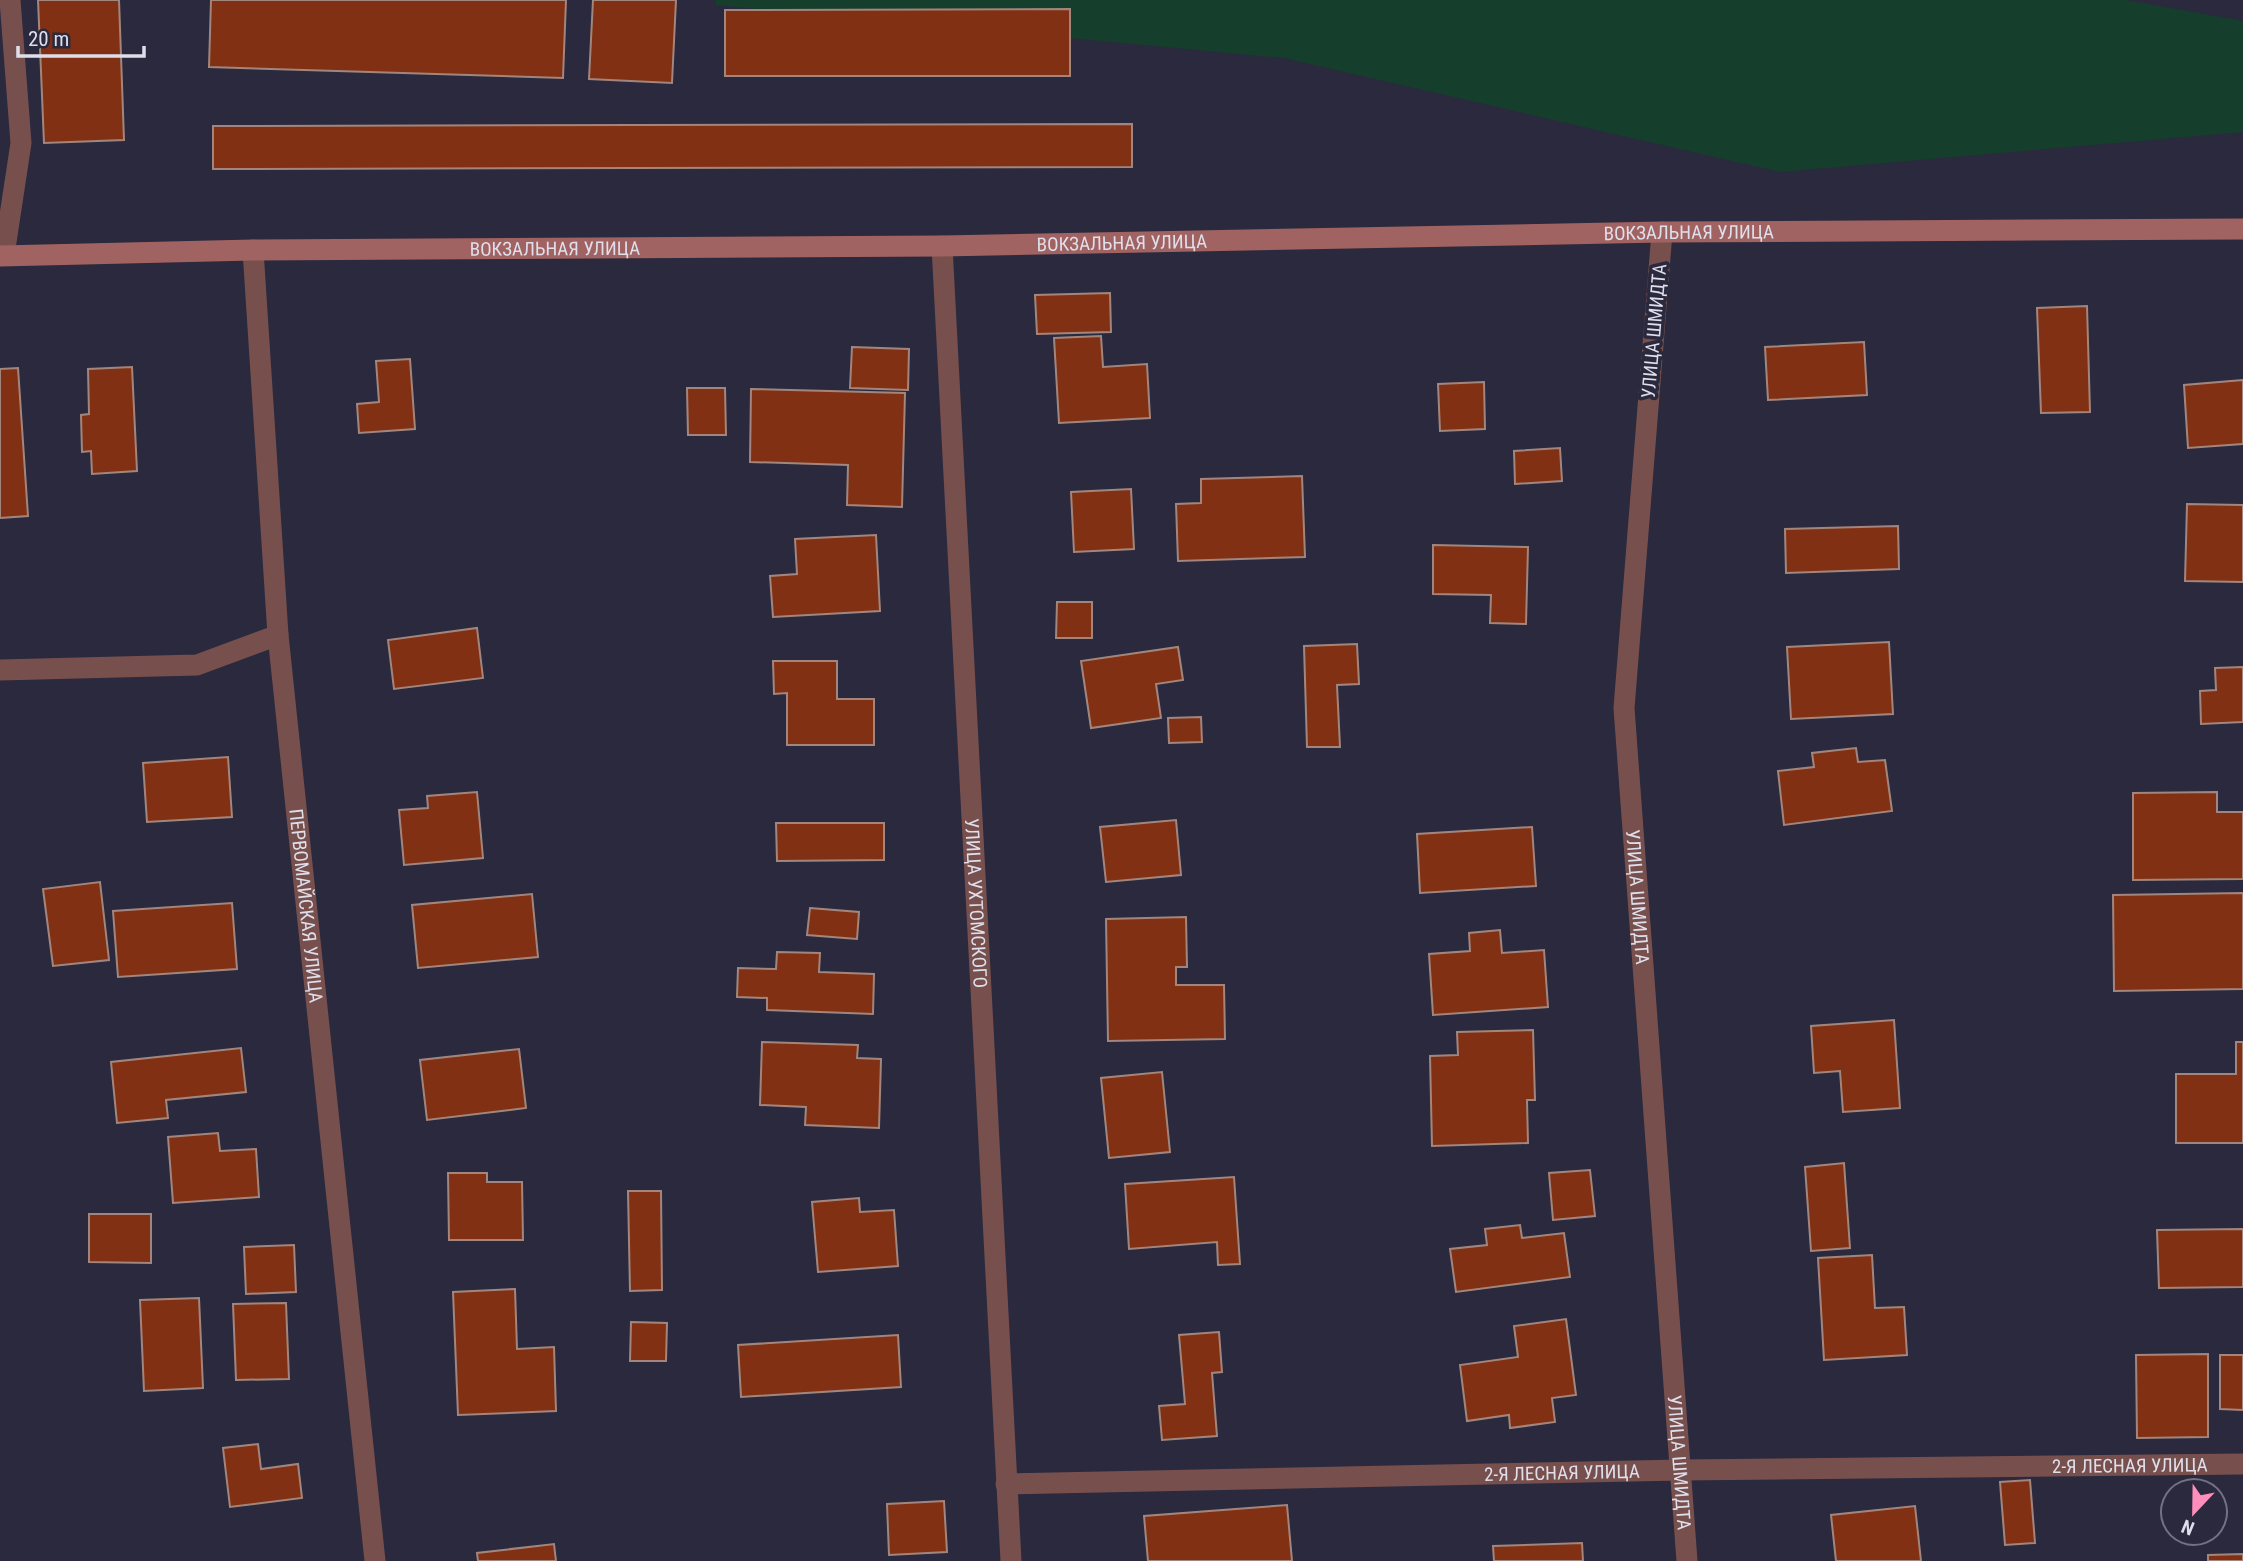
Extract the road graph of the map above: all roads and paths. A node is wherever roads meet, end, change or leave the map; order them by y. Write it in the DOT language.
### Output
graph roads {
  1 [pos="10,0"];
  2 [pos="2243,229"];
  3 [pos="1662,232"];
  4 [pos="942,246"];
  5 [pos="253,250"];
  6 [pos="2,256"];
  7 [pos="278,635"];
  8 [pos="0,670"];
  9 [pos="2243,1464"];
  10 [pos="1681,1470"];
  11 [pos="1006,1484"];
  12 [pos="375,1561"];
  13 [pos="1012,1561"];
  14 [pos="1687,1561"];
  1 -- 6 [label="street"];
  2 -- 3 [label="street, ВОКЗАЛЬНАЯ УЛИЦА"];
  3 -- 4 [label="street, ВОКЗАЛЬНАЯ УЛИЦА"];
  3 -- 10 [label="street, УЛИЦА ШМИДТА"];
  4 -- 5 [label="street, ВОКЗАЛЬНАЯ УЛИЦА"];
  4 -- 11 [label="street, УЛИЦА УХТОМСКОГО"];
  5 -- 6 [label="street, ВОКЗАЛЬНАЯ УЛИЦА"];
  5 -- 7 [label="street, ПЕРВОМАЙСКАЯ УЛИЦА"];
  7 -- 8 [label="street"];
  7 -- 12 [label="street, ПЕРВОМАЙСКАЯ УЛИЦА"];
  9 -- 10 [label="street, 2-Я ЛЕСНАЯ УЛИЦА"];
  10 -- 11 [label="street, 2-Я ЛЕСНАЯ УЛИЦА"];
  10 -- 14 [label="street, УЛИЦА ШМИДТА"];
  11 -- 13 [label="street, УЛИЦА УХТОМСКОГО"];
}
